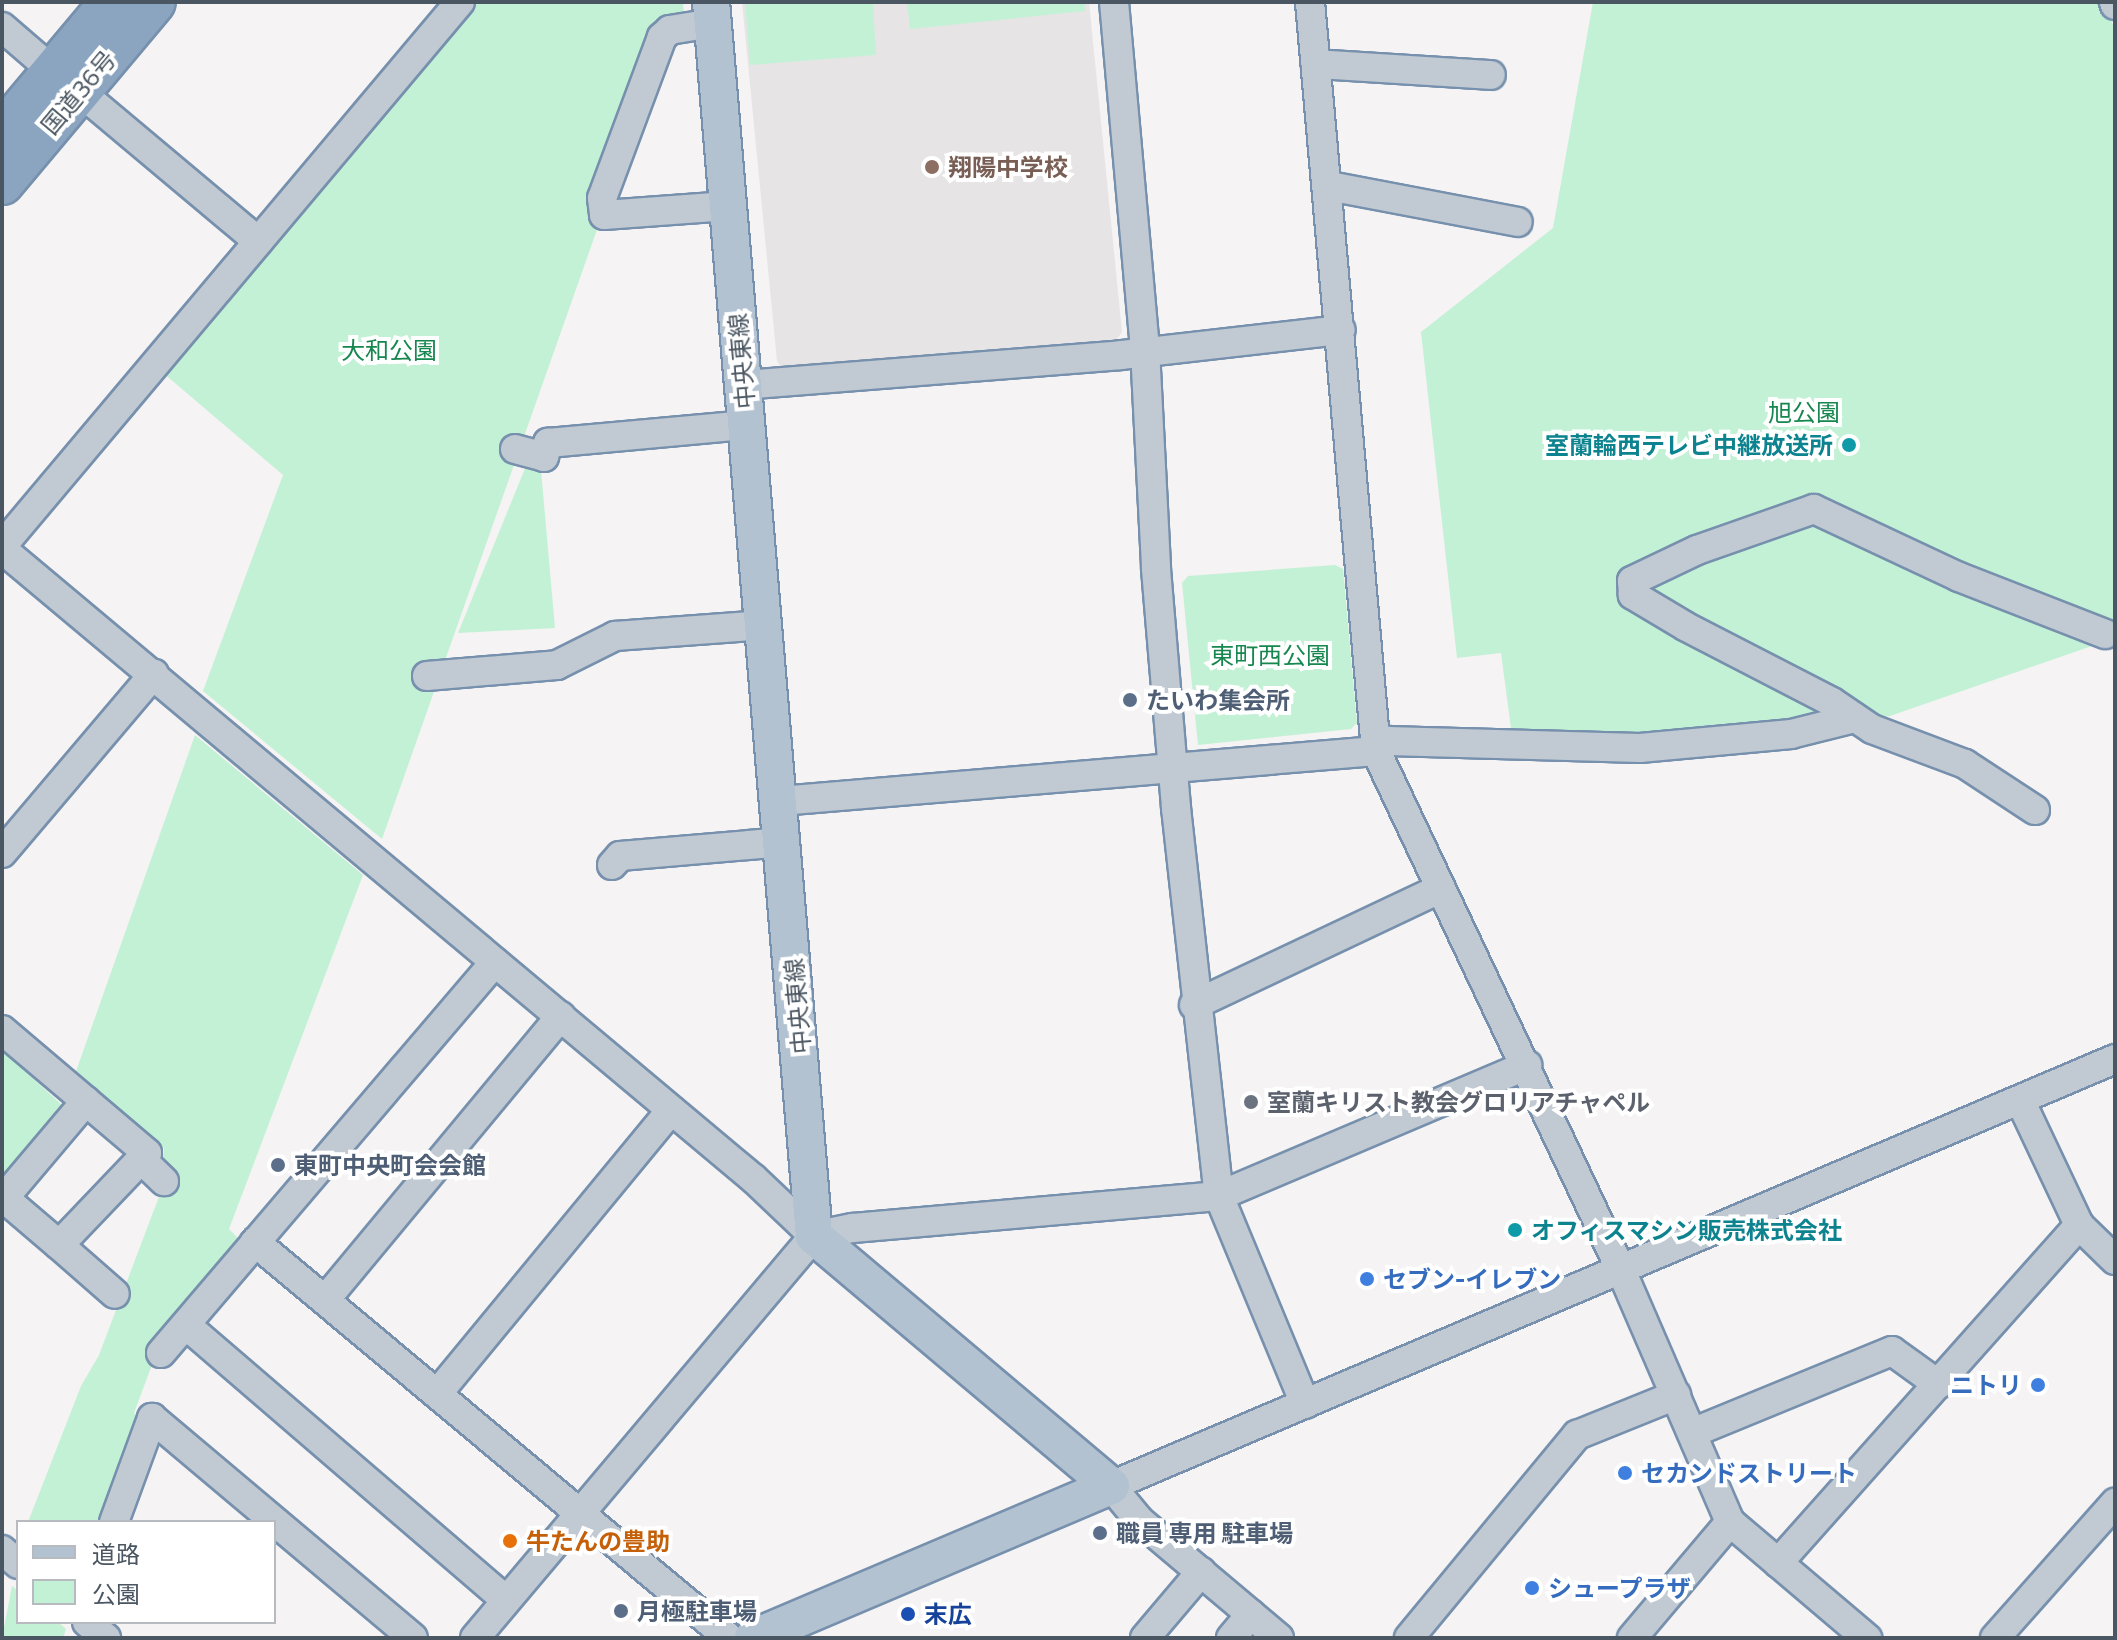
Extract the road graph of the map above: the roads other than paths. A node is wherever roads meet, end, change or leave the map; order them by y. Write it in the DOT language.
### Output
graph roads {
  1 [pos="112,2"];
  2 [pos="154,2"];
  3 [pos="460,2"];
  4 [pos="1114,2"];
  5 [pos="1310,2"];
  6 [pos="712,13"];
  7 [pos="2,27"];
  8 [pos="1316,64"];
  9 [pos="1491,75"];
  10 [pos="66,81"];
  11 [pos="2,133"];
  12 [pos="2,183"];
  13 [pos="1329,186"];
  14 [pos="728,206"];
  15 [pos="1518,222"];
  16 [pos="258,241"];
  17 [pos="1341,330"];
  18 [pos="1145,349"];
  19 [pos="743,385"];
  20 [pos="747,425"];
  21 [pos="515,449"];
  22 [pos="2,548"];
  23 [pos="764,625"];
  24 [pos="2105,634"];
  25 [pos="154,674"];
  26 [pos="427,676"];
  27 [pos="1855,718"];
  28 [pos="1376,751"];
  29 [pos="1173,764"];
  30 [pos="780,801"];
  31 [pos="2035,810"];
  32 [pos="783,842"];
  33 [pos="2,853"];
  34 [pos="612,865"];
  35 [pos="1441,888"];
  36 [pos="495,962"];
  37 [pos="1194,1005"];
  38 [pos="561,1016"];
  39 [pos="2,1030"];
  40 [pos="2115,1059"];
  41 [pos="1527,1065"];
  42 [pos="2020,1100"];
  43 [pos="86,1101"];
  44 [pos="671,1110"];
  45 [pos="144,1156"];
  46 [pos="164,1181"];
  47 [pos="1219,1196"];
  48 [pos="3,1199"];
  49 [pos="2079,1225"];
  50 [pos="814,1236"];
  51 [pos="255,1242"];
  52 [pos="59,1245"];
  53 [pos="2115,1260"];
  54 [pos="1621,1270"];
  55 [pos="115,1294"];
  56 [pos="325,1300"];
  57 [pos="186,1325"];
  58 [pos="161,1353"];
  59 [pos="1938,1384"];
  60 [pos="437,1394"];
  61 [pos="1676,1395"];
  62 [pos="1305,1404"];
  63 [pos="1692,1433"];
  64 [pos="1111,1486"];
  65 [pos="2115,1503"];
  66 [pos="579,1513"];
  67 [pos="115,1520"];
  68 [pos="273,1520"];
  69 [pos="1730,1522"];
  70 [pos="276,1523"];
  71 [pos="1778,1563"];
  72 [pos="1201,1572"];
  73 [pos="506,1600"];
  74 [pos="1251,1614"];
  75 [pos="89,1624"];
  76 [pos="106,1638"];
  77 [pos="413,1638"];
  78 [pos="475,1638"];
  79 [pos="729,1638"];
  80 [pos="753,1638"];
  81 [pos="1145,1638"];
  82 [pos="1231,1638"];
  83 [pos="1279,1638"];
  84 [pos="1409,1638"];
  85 [pos="1632,1638"];
  86 [pos="1867,1638"];
  87 [pos="1995,1638"];
  1 -- 10 [label="highway, 国道36号"];
  2 -- 10 [label="highway, 国道36号"];
  3 -- 16 [label="street"];
  4 -- 18 [label="street"];
  5 -- 8 [label="street"];
  6 -- 14 [label="main road, 中央東線"];
  6 -- 14 [label="street"];
  7 -- 10 [label="street"];
  8 -- 9 [label="street"];
  8 -- 13 [label="street"];
  10 -- 11 [label="highway, 国道36号"];
  10 -- 12 [label="highway, 国道36号"];
  10 -- 16 [label="street"];
  13 -- 15 [label="street"];
  13 -- 17 [label="street"];
  14 -- 19 [label="main road, 中央東線"];
  16 -- 22 [label="street"];
  17 -- 18 [label="street"];
  17 -- 28 [label="street"];
  18 -- 19 [label="street"];
  18 -- 29 [label="street"];
  19 -- 20 [label="main road, 中央東線"];
  20 -- 21 [label="street"];
  20 -- 23 [label="main road, 中央東線"];
  22 -- 25 [label="street"];
  23 -- 26 [label="street"];
  23 -- 30 [label="main road, 中央東線"];
  24 -- 27 [label="street"];
  25 -- 33 [label="street"];
  25 -- 36 [label="street"];
  27 -- 28 [label="street"];
  27 -- 31 [label="street"];
  28 -- 29 [label="street"];
  28 -- 35 [label="street"];
  29 -- 30 [label="street"];
  29 -- 37 [label="street"];
  30 -- 32 [label="main road, 中央東線"];
  32 -- 34 [label="street"];
  32 -- 50 [label="main road, 中央東線"];
  35 -- 37 [label="street"];
  35 -- 41 [label="street"];
  36 -- 38 [label="street"];
  36 -- 51 [label="street"];
  37 -- 47 [label="street"];
  38 -- 44 [label="street"];
  38 -- 56 [label="street"];
  39 -- 43 [label="street"];
  40 -- 42 [label="street"];
  41 -- 47 [label="street"];
  41 -- 54 [label="street"];
  42 -- 49 [label="street"];
  42 -- 54 [label="street"];
  43 -- 45 [label="street"];
  43 -- 48 [label="street"];
  44 -- 50 [label="street"];
  44 -- 60 [label="street"];
  45 -- 46 [label="street"];
  45 -- 52 [label="street"];
  47 -- 50 [label="street"];
  47 -- 62 [label="street"];
  48 -- 52 [label="street"];
  49 -- 53 [label="street"];
  49 -- 59 [label="street"];
  50 -- 64 [label="main road"];
  50 -- 66 [label="street"];
  51 -- 56 [label="street"];
  51 -- 57 [label="street"];
  52 -- 55 [label="street"];
  54 -- 61 [label="street"];
  54 -- 62 [label="street"];
  56 -- 60 [label="street"];
  57 -- 58 [label="street"];
  57 -- 73 [label="street"];
  59 -- 63 [label="street"];
  59 -- 71 [label="street"];
  60 -- 66 [label="street"];
  61 -- 63 [label="street"];
  61 -- 84 [label="street"];
  62 -- 64 [label="street"];
  63 -- 69 [label="street"];
  64 -- 72 [label="street"];
  64 -- 80 [label="main road"];
  65 -- 87 [label="street"];
  66 -- 73 [label="street"];
  66 -- 79 [label="street"];
  67 -- 68 [label="street"];
  69 -- 71 [label="street"];
  69 -- 85 [label="street"];
  70 -- 77 [label="street"];
  71 -- 86 [label="street"];
  72 -- 74 [label="street"];
  72 -- 81 [label="street"];
  73 -- 78 [label="street"];
  74 -- 82 [label="street"];
  74 -- 83 [label="street"];
  75 -- 76 [label="street"];
}
